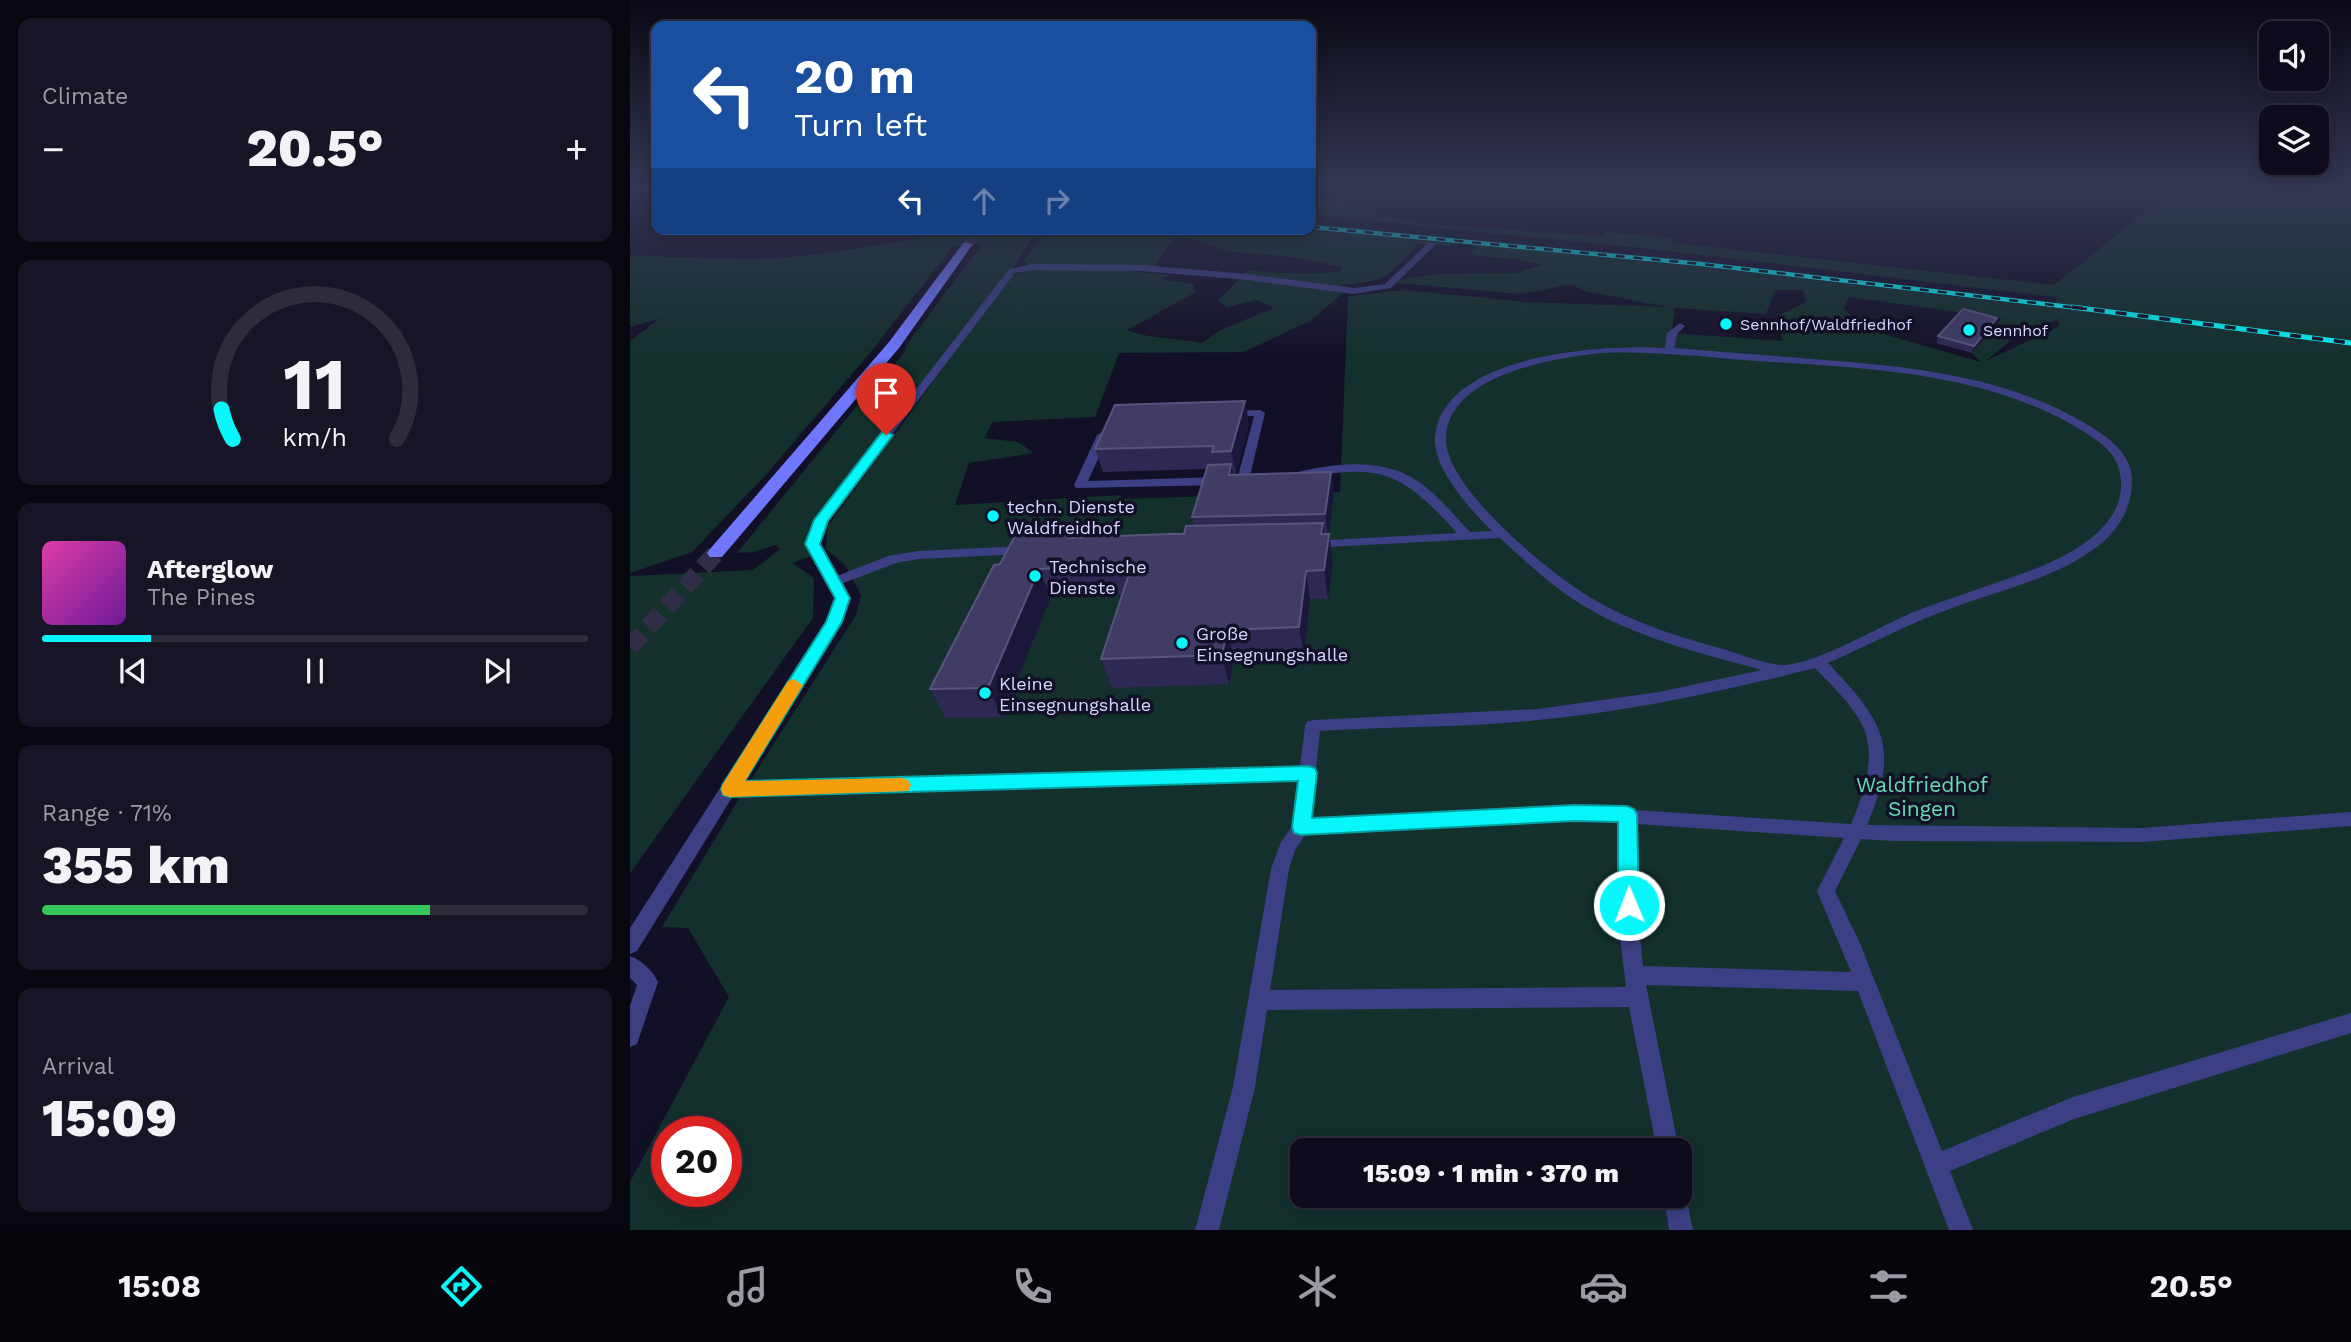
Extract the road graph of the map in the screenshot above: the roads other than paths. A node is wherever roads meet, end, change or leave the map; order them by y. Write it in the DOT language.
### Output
graph roads {
  1 [pos="968,244"];
  2 [pos="1432,244"];
  3 [pos="1680,326"];
  4 [pos="1669,352"];
  5 [pos="1222,414"];
  6 [pos="1111,419"];
  7 [pos="1283,477"];
  8 [pos="1256,479"];
  9 [pos="1243,480"];
  10 [pos="1503,534"];
  11 [pos="1468,537"];
  12 [pos="1296,545"];
  13 [pos="1037,550"];
  14 [pos="716,553"];
  15 [pos="833,582"];
  16 [pos="1818,662"];
  17 [pos="1783,671"];
  18 [pos="1308,773"];
  19 [pos="730,789"];
  20 [pos="1627,814"];
  21 [pos="2351,819"];
  22 [pos="1301,827"];
  23 [pos="1856,831"];
  24 [pos="630,945"];
  25 [pos="630,965"];
  26 [pos="1635,975"];
  27 [pos="1865,982"];
  28 [pos="1637,997"];
  29 [pos="1258,1000"];
  30 [pos="2351,1023"];
  31 [pos="630,1037"];
  32 [pos="1666,1138"];
  33 [pos="1937,1165"];
  34 [pos="1678,1208"];
  35 [pos="1207,1230"];
  36 [pos="1681,1230"];
  37 [pos="1961,1230"];
  1 -- 14 [label="main road"];
  2 -- 15 [label="lane"];
  3 -- 4 [label="lane"];
  4 -- 10 [label="lane"];
  4 -- 16 [label="lane"];
  5 -- 9 [label="lane"];
  6 -- 9 [label="lane"];
  7 -- 11 [label="lane"];
  8 -- 9 [label="lane"];
  10 -- 11 [label="lane"];
  10 -- 17 [label="lane"];
  11 -- 12 [label="lane"];
  13 -- 15 [label="lane"];
  15 -- 19 [label="lane"];
  16 -- 17 [label="lane"];
  16 -- 23 [label="lane"];
  17 -- 18 [label="lane"];
  18 -- 19 [label="lane"];
  18 -- 22 [label="lane"];
  19 -- 24 [label="lane"];
  20 -- 22 [label="lane"];
  20 -- 23 [label="lane"];
  20 -- 26 [label="lane"];
  21 -- 23 [label="lane"];
  22 -- 29 [label="lane"];
  23 -- 27 [label="lane"];
  25 -- 31 [label="lane"];
  26 -- 27 [label="lane"];
  26 -- 28 [label="lane"];
  27 -- 33 [label="lane"];
  28 -- 29 [label="lane"];
  28 -- 32 [label="lane"];
  29 -- 35 [label="lane"];
  30 -- 33 [label="lane"];
  33 -- 37 [label="lane"];
  34 -- 36 [label="lane"];
}
